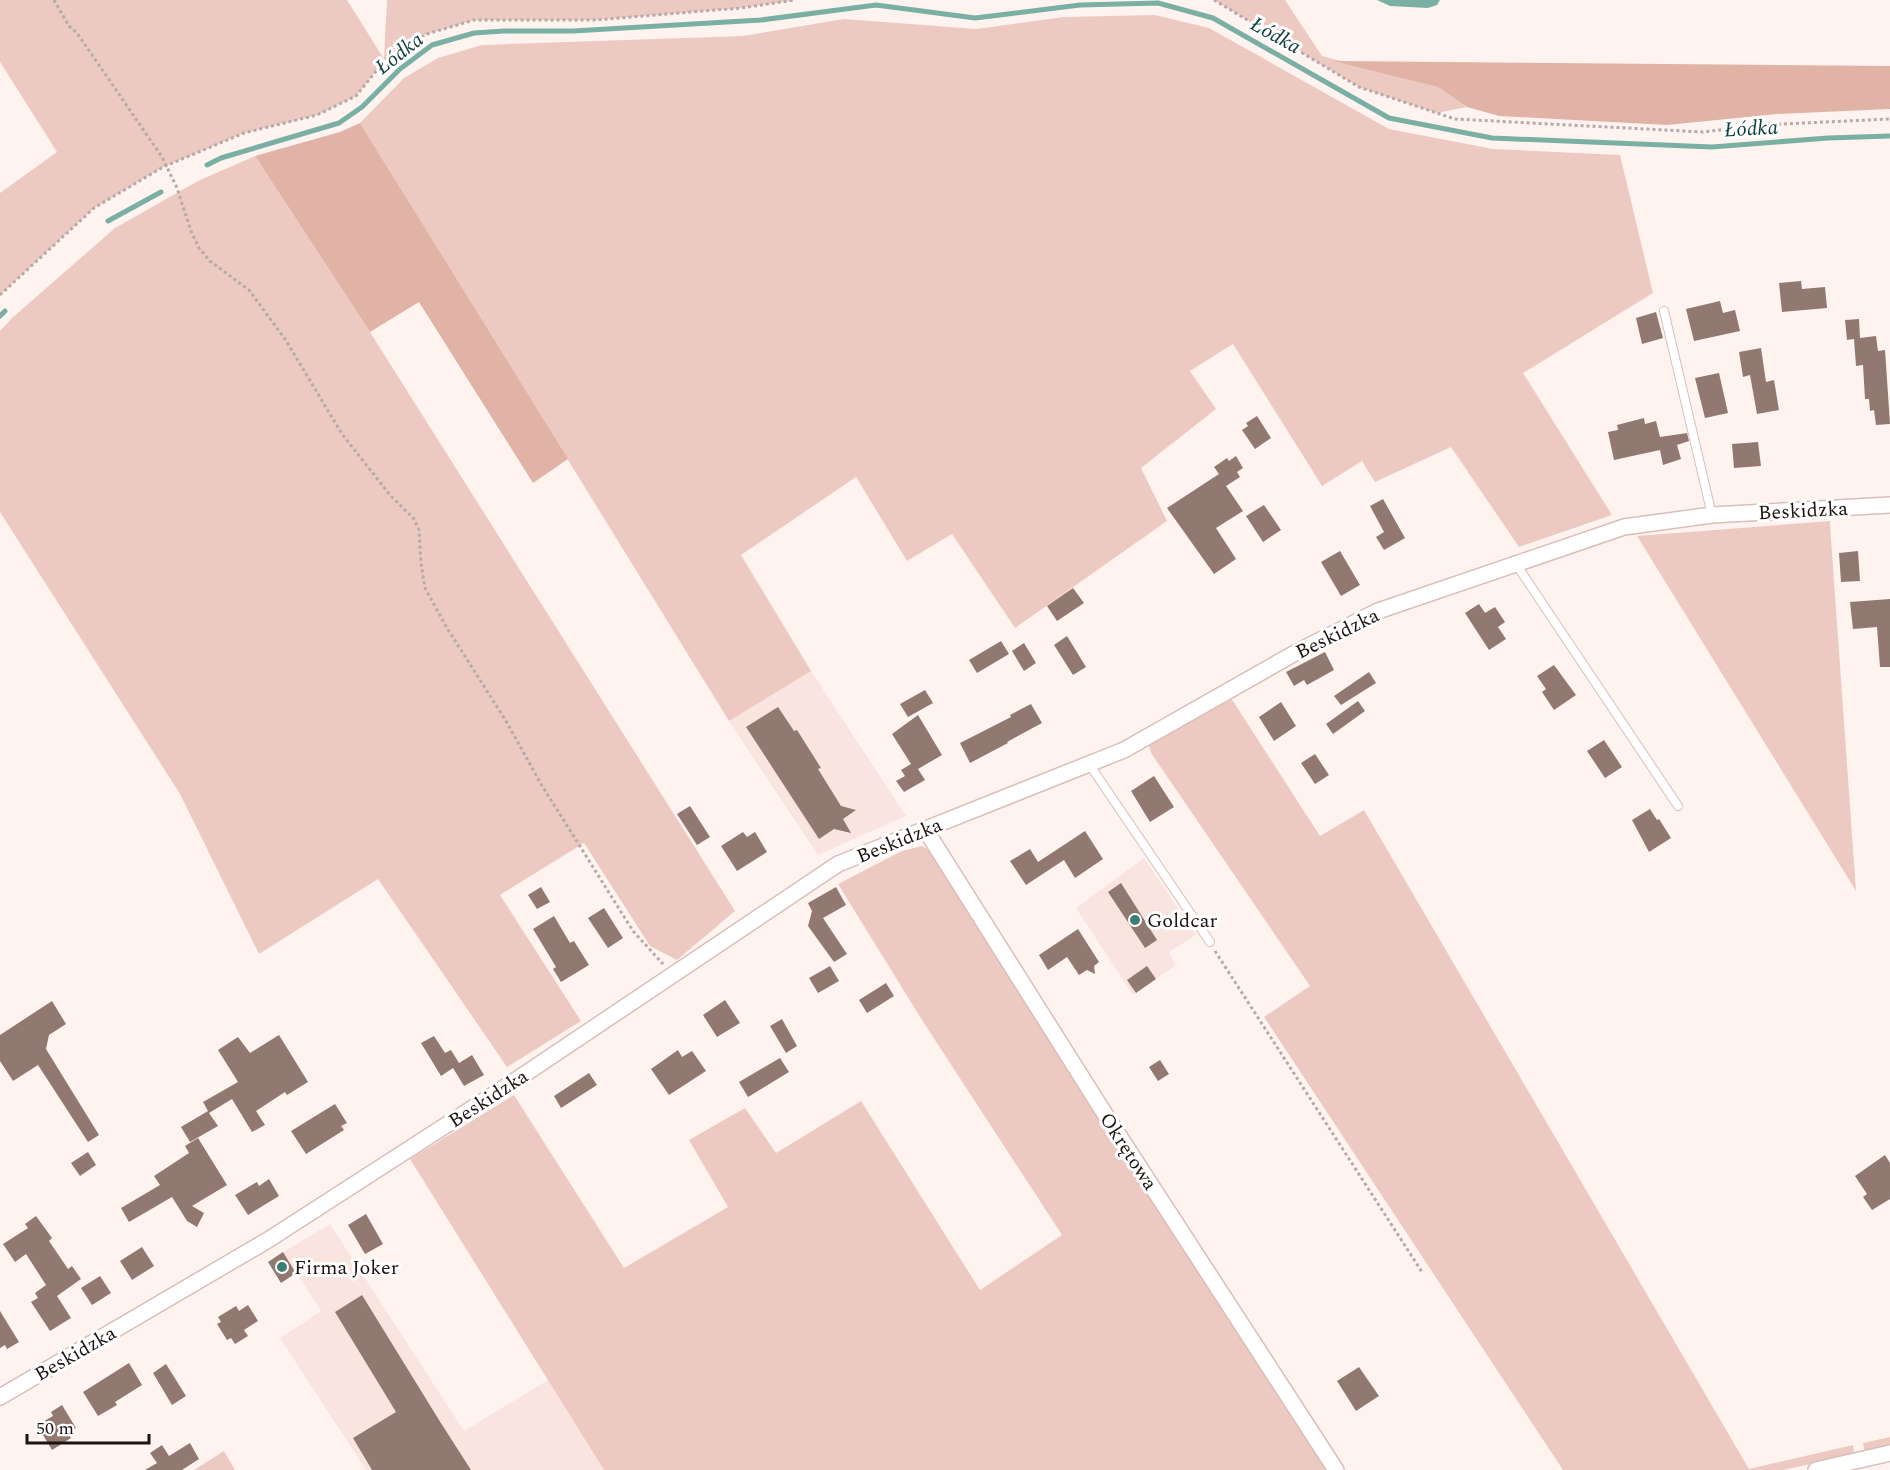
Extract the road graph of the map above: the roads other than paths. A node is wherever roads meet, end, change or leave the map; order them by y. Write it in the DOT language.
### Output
graph roads {
  1 [pos="1664,311"];
  2 [pos="1890,505"];
  3 [pos="1712,515"];
  4 [pos="1516,564"];
  5 [pos="1089,764"];
  6 [pos="1678,806"];
  7 [pos="925,829"];
  8 [pos="1210,942"];
  9 [pos="0,1397"];
  10 [pos="1890,1453"];
  11 [pos="1336,1470"];
  12 [pos="1816,1470"];
  1 -- 3 [label="lane"];
  2 -- 3 [label="street, Beskidzka"];
  3 -- 4 [label="street, Beskidzka"];
  4 -- 5 [label="street, Beskidzka"];
  4 -- 6 [label="lane"];
  5 -- 7 [label="street, Beskidzka"];
  5 -- 8 [label="lane"];
  7 -- 9 [label="street, Beskidzka"];
  7 -- 11 [label="street, Okrętowa"];
  10 -- 12 [label="street"];
}
